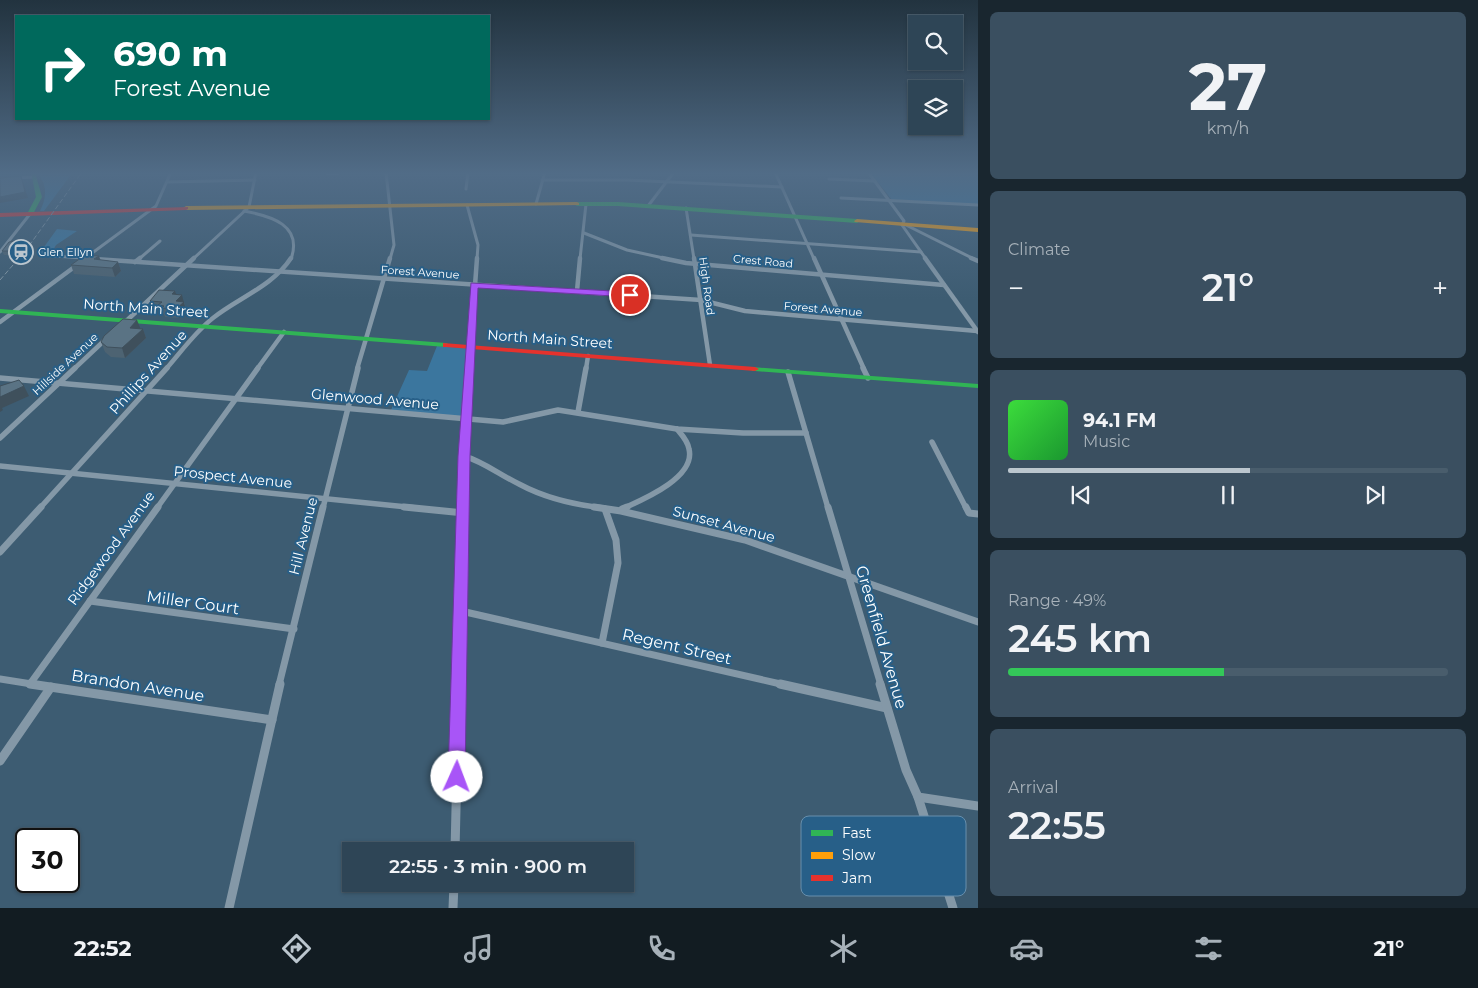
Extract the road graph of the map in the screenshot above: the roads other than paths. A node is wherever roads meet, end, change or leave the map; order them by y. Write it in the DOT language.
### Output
graph roads {
  1 [pos="24,214"];
  2 [pos="30,214"];
  3 [pos="143,214"];
  4 [pos="240,214"];
  5 [pos="260,214"];
  6 [pos="391,214"];
  7 [pos="470,214"];
  8 [pos="585,214"];
  9 [pos="687,214"];
  10 [pos="772,214"];
  11 [pos="898,214"];
  12 [pos="0,216"];
  13 [pos="794,216"];
  14 [pos="904,224"];
  15 [pos="978,230"];
  16 [pos="584,233"];
  17 [pos="691,235"];
  18 [pos="160,242"];
  19 [pos="808,244"];
  20 [pos="1,249"];
  21 [pos="920,252"];
  22 [pos="40,255"];
  23 [pos="85,258"];
  24 [pos="978,261"];
  25 [pos="135,262"];
  26 [pos="695,264"];
  27 [pos="186,265"];
  28 [pos="281,271"];
  29 [pos="822,275"];
  30 [pos="384,278"];
  31 [pos="474,285"];
  32 [pos="944,285"];
  33 [pos="577,291"];
  34 [pos="700,300"];
  35 [pos="0,311"];
  36 [pos="14,312"];
  37 [pos="842,319"];
  38 [pos="126,321"];
  39 [pos="0,322"];
  40 [pos="204,326"];
  41 [pos="116,330"];
  42 [pos="978,331"];
  43 [pos="284,332"];
  44 [pos="110,336"];
  45 [pos="366,339"];
  46 [pos="470,347"];
  47 [pos="588,356"];
  48 [pos="710,365"];
  49 [pos="788,372"];
  50 [pos="0,378"];
  51 [pos="868,378"];
  52 [pos="58,383"];
  53 [pos="978,386"];
  54 [pos="147,390"];
  55 [pos="237,398"];
  56 [pos="348,408"];
  57 [pos="578,412"];
  58 [pos="465,419"];
  59 [pos="677,429"];
  60 [pos="806,433"];
  61 [pos="0,438"];
  62 [pos="932,442"];
  63 [pos="464,456"];
  64 [pos="0,466"];
  65 [pos="71,474"];
  66 [pos="174,484"];
  67 [pos="325,499"];
  68 [pos="605,509"];
  69 [pos="622,509"];
  70 [pos="464,513"];
  71 [pos="978,514"];
  72 [pos="0,552"];
  73 [pos="848,576"];
  74 [pos="90,601"];
  75 [pos="461,611"];
  76 [pos="978,622"];
  77 [pos="294,629"];
  78 [pos="602,643"];
  79 [pos="0,679"];
  80 [pos="30,684"];
  81 [pos="51,687"];
  82 [pos="887,708"];
  83 [pos="272,720"];
  84 [pos="0,761"];
  85 [pos="918,797"];
  86 [pos="978,806"];
  87 [pos="924,816"];
  88 [pos="455,842"];
  89 [pos="454,892"];
  90 [pos="949,896"];
  91 [pos="229,908"];
  92 [pos="453,908"];
  93 [pos="953,908"];
  1 -- 12 [label="street"];
  2 -- 20 [label="street"];
  3 -- 23 [label="street"];
  4 -- 27 [label="street, Hillside Avenue"];
  5 -- 28 [label="street, Phillips Avenue"];
  6 -- 30 [label="street, Hill Avenue"];
  7 -- 31 [label="street"];
  8 -- 16 [label="street"];
  9 -- 17 [label="street, High Road"];
  10 -- 13 [label="street"];
  11 -- 14 [label="street"];
  13 -- 14 [label="street"];
  13 -- 19 [label="street"];
  14 -- 15 [label="street"];
  14 -- 21 [label="street"];
  14 -- 24 [label="street"];
  16 -- 26 [label="street, Crest Road"];
  16 -- 33 [label="street"];
  17 -- 19 [label="street"];
  17 -- 26 [label="street, High Road"];
  18 -- 25 [label="street"];
  19 -- 21 [label="street"];
  19 -- 29 [label="street"];
  21 -- 32 [label="street"];
  22 -- 23 [label="street, Forest Avenue"];
  23 -- 25 [label="street, Forest Avenue"];
  23 -- 36 [label="street"];
  25 -- 27 [label="street, Forest Avenue"];
  26 -- 29 [label="street, Crest Road"];
  26 -- 34 [label="street, High Road"];
  27 -- 28 [label="street, Forest Avenue"];
  27 -- 38 [label="street, Hillside Avenue"];
  28 -- 30 [label="street, Forest Avenue"];
  28 -- 40 [label="street, Phillips Avenue"];
  29 -- 32 [label="street, Crest Road"];
  29 -- 37 [label="street"];
  30 -- 31 [label="street, Forest Avenue"];
  30 -- 45 [label="street, Hill Avenue"];
  31 -- 33 [label="street, Forest Avenue"];
  31 -- 46 [label="street"];
  32 -- 42 [label="street"];
  33 -- 34 [label="street, Forest Avenue"];
  34 -- 37 [label="street, Forest Avenue"];
  34 -- 48 [label="street, High Road"];
  35 -- 36 [label="street, North Main Street"];
  36 -- 38 [label="street, North Main Street"];
  36 -- 39 [label="street"];
  37 -- 42 [label="street, Forest Avenue"];
  37 -- 51 [label="street"];
  38 -- 40 [label="street, North Main Street"];
  38 -- 41 [label="street, Hillside Avenue"];
  40 -- 43 [label="street, North Main Street"];
  40 -- 54 [label="street, Phillips Avenue"];
  43 -- 45 [label="street, North Main Street"];
  43 -- 55 [label="street, Ridgewood Avenue"];
  44 -- 52 [label="street, Hillside Avenue"];
  45 -- 46 [label="street, North Main Street"];
  45 -- 56 [label="street, Hill Avenue"];
  46 -- 47 [label="street, North Main Street"];
  46 -- 58 [label="street"];
  47 -- 48 [label="street, North Main Street"];
  47 -- 57 [label="street"];
  48 -- 49 [label="street, North Main Street"];
  49 -- 51 [label="street, North Main Street"];
  49 -- 60 [label="street, Greenfield Avenue"];
  50 -- 52 [label="street, Glenwood Avenue"];
  51 -- 53 [label="street, North Main Street"];
  52 -- 54 [label="street, Glenwood Avenue"];
  52 -- 61 [label="street, Hillside Avenue"];
  54 -- 55 [label="street, Glenwood Avenue"];
  54 -- 65 [label="street, Phillips Avenue"];
  55 -- 56 [label="street, Glenwood Avenue"];
  55 -- 66 [label="street, Ridgewood Avenue"];
  56 -- 58 [label="street, Glenwood Avenue"];
  56 -- 67 [label="street, Hill Avenue"];
  57 -- 58 [label="street, Glenwood Avenue"];
  57 -- 59 [label="street, Glenwood Avenue"];
  58 -- 63 [label="street"];
  59 -- 60 [label="street, Glenwood Avenue"];
  59 -- 69 [label="street"];
  60 -- 73 [label="street, Greenfield Avenue"];
  62 -- 71 [label="street"];
  63 -- 68 [label="street, Sunset Avenue"];
  63 -- 70 [label="street"];
  64 -- 65 [label="street, Prospect Avenue"];
  65 -- 66 [label="street, Prospect Avenue"];
  65 -- 72 [label="street, Phillips Avenue"];
  66 -- 67 [label="street, Prospect Avenue"];
  66 -- 74 [label="street, Ridgewood Avenue"];
  67 -- 70 [label="street, Prospect Avenue"];
  67 -- 77 [label="street, Hill Avenue"];
  68 -- 69 [label="street, Sunset Avenue"];
  68 -- 78 [label="street"];
  69 -- 73 [label="street, Sunset Avenue"];
  70 -- 75 [label="street"];
  73 -- 76 [label="street, Sunset Avenue"];
  73 -- 82 [label="street, Greenfield Avenue"];
  74 -- 77 [label="street, Miller Court"];
  74 -- 80 [label="street, Ridgewood Avenue"];
  75 -- 78 [label="street, Regent Street"];
  75 -- 88 [label="street"];
  77 -- 83 [label="street, Hill Avenue"];
  78 -- 82 [label="street, Regent Street"];
  79 -- 80 [label="street, Brandon Avenue"];
  80 -- 81 [label="street, Brandon Avenue"];
  81 -- 83 [label="street, Brandon Avenue"];
  81 -- 84 [label="street"];
  82 -- 85 [label="street, Greenfield Avenue"];
  83 -- 91 [label="street, Hill Avenue"];
  85 -- 86 [label="street"];
  85 -- 87 [label="street, Greenfield Avenue"];
  89 -- 92 [label="street"];
  90 -- 93 [label="street, Greenfield Avenue"];
}
